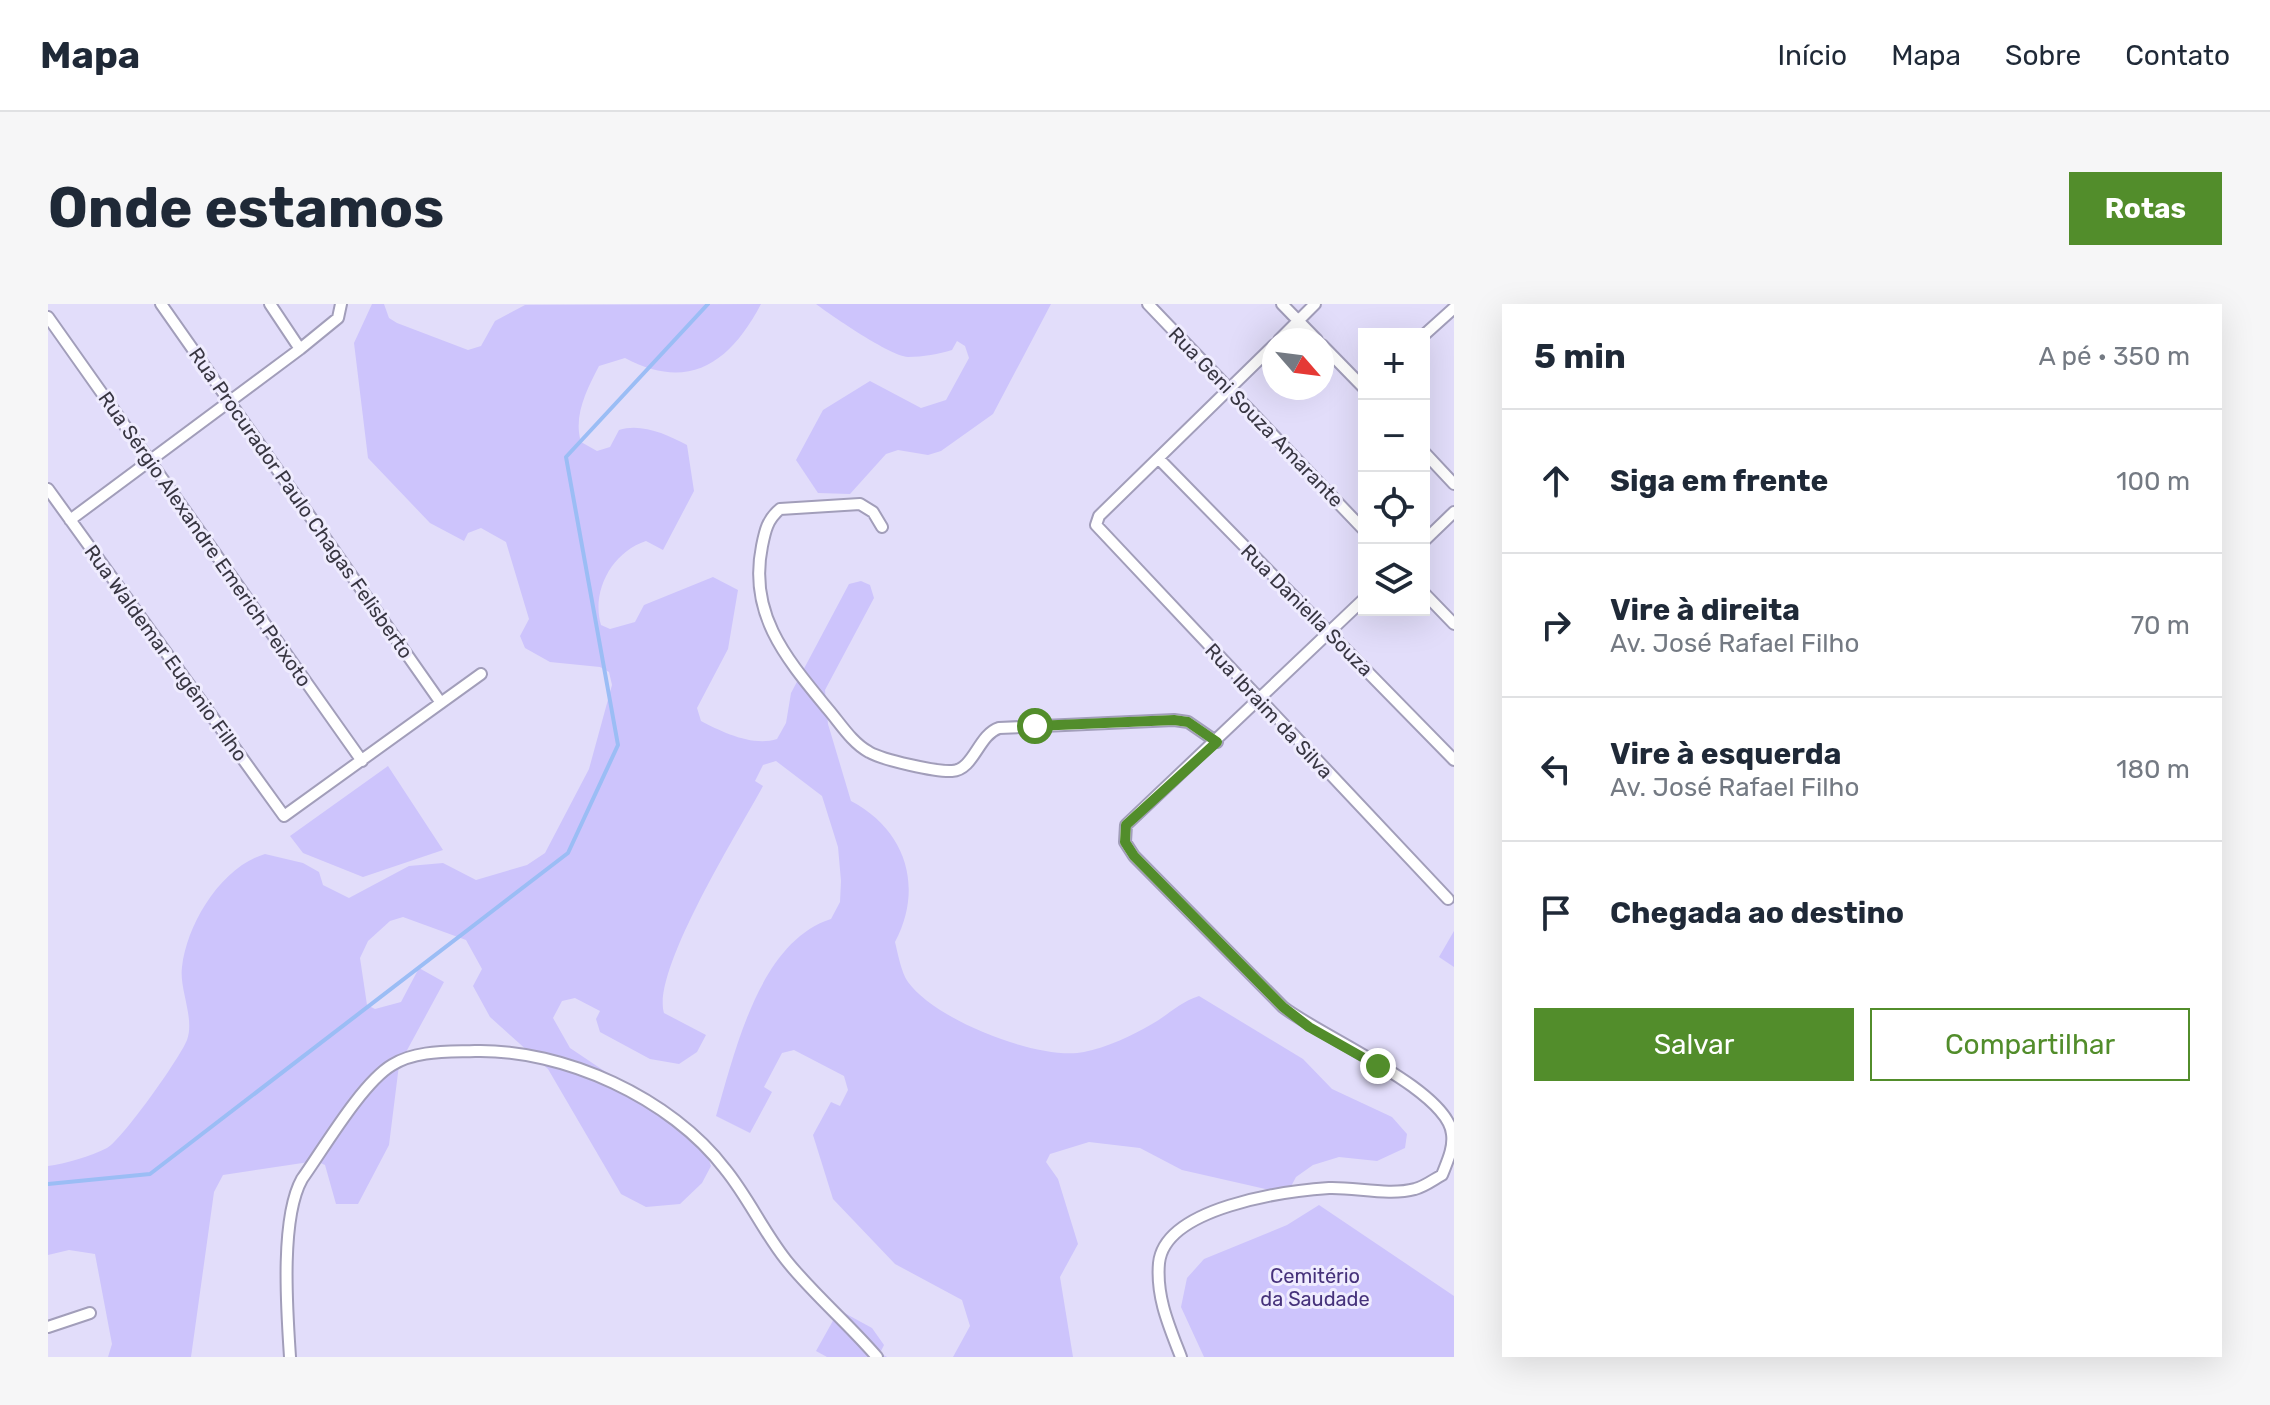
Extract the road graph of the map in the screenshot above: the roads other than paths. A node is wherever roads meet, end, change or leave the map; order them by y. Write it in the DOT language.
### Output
graph roads {
  1 [pos="161,304"];
  2 [pos="270,304"];
  3 [pos="341,304"];
  4 [pos="1148,304"];
  5 [pos="1282,304"];
  6 [pos="1315,304"];
  7 [pos="1454,308"];
  8 [pos="48,317"];
  9 [pos="1298,321"];
  10 [pos="1291,328"];
  11 [pos="1305,328"];
  12 [pos="1430,330"];
  13 [pos="300,349"];
  14 [pos="1262,357"];
  15 [pos="1334,357"];
  16 [pos="1358,382"];
  17 [pos="1229,389"];
  18 [pos="229,402"];
  19 [pos="1430,458"];
  20 [pos="148,459"];
  21 [pos="1160,460"];
  22 [pos="1454,484"];
  23 [pos="48,489"];
  24 [pos="1454,512"];
  25 [pos="70,520"];
  26 [pos="1358,524"];
  27 [pos="882,527"];
  28 [pos="1430,535"];
  29 [pos="1430,599"];
  30 [pos="1358,605"];
  31 [pos="1454,624"];
  32 [pos="1329,633"];
  33 [pos="481,674"];
  34 [pos="1259,700"];
  35 [pos="441,703"];
  36 [pos="1217,742"];
  37 [pos="1454,760"];
  38 [pos="362,761"];
  39 [pos="1448,899"];
  40 [pos="90,1313"];
  41 [pos="48,1327"];
  42 [pos="290,1357"];
  43 [pos="877,1357"];
  44 [pos="1181,1357"];
  1 -- 18 [label="street, Rua Procurador Paulo Chagas Felisberto"];
  2 -- 13 [label="street"];
  3 -- 13 [label="street"];
  4 -- 17 [label="street, Rua Geni Souza Amarante"];
  5 -- 9 [label="street"];
  6 -- 9 [label="street"];
  7 -- 12 [label="street"];
  8 -- 20 [label="street, Rua Sérgio Alexandre Emerich Peixoto"];
  9 -- 10 [label="street"];
  9 -- 11 [label="street"];
  13 -- 18 [label="street"];
  14 -- 17 [label="street"];
  15 -- 16 [label="street"];
  17 -- 21 [label="street"];
  17 -- 26 [label="street, Rua Geni Souza Amarante"];
  18 -- 20 [label="street"];
  18 -- 35 [label="street, Rua Procurador Paulo Chagas Felisberto"];
  19 -- 22 [label="street"];
  20 -- 25 [label="street"];
  20 -- 38 [label="street, Rua Sérgio Alexandre Emerich Peixoto"];
  21 -- 32 [label="street, Rua Daniella Souza"];
  21 -- 34 [label="street, Rua Ibraim da Silva"];
  23 -- 25 [label="street, Rua Waldemar Eugênio Filho"];
  24 -- 28 [label="street"];
  25 -- 38 [label="street, Rua Waldemar Eugênio Filho"];
  27 -- 36 [label="street"];
  29 -- 31 [label="street"];
  30 -- 32 [label="street"];
  32 -- 34 [label="street"];
  32 -- 37 [label="street, Rua Daniella Souza"];
  33 -- 35 [label="street"];
  34 -- 36 [label="street"];
  34 -- 39 [label="street, Rua Ibraim da Silva"];
  35 -- 38 [label="street"];
  36 -- 44 [label="street"];
  40 -- 41 [label="street"];
  42 -- 43 [label="street"];
}
